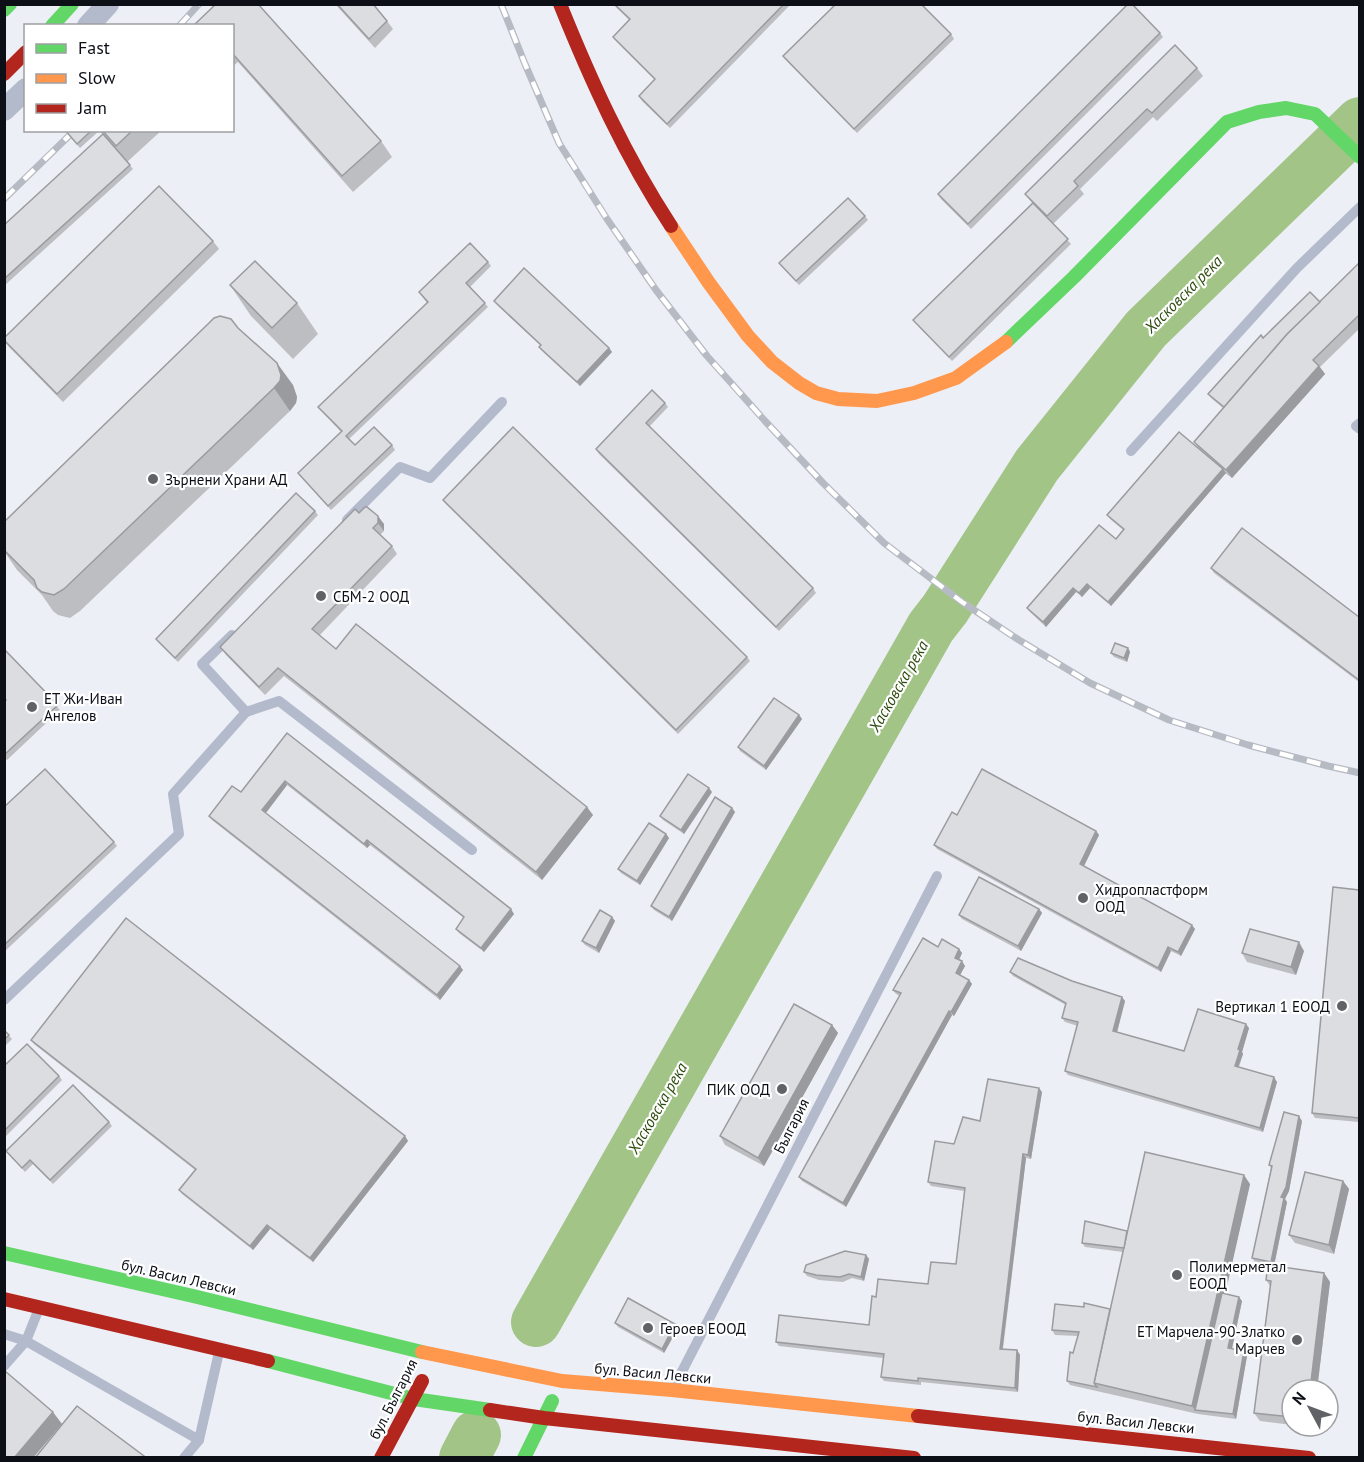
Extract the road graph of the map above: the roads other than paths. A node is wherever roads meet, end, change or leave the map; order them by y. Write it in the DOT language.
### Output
graph roads {
  1 [pos="10,4"];
  2 [pos="72,4"];
  3 [pos="108,4"];
  4 [pos="560,4"];
  5 [pos="4,10"];
  6 [pos="54,24"];
  7 [pos="90,24"];
  8 [pos="24,54"];
  9 [pos="4,74"];
  10 [pos="24,91"];
  11 [pos="4,110"];
  12 [pos="1359,157"];
  13 [pos="1359,207"];
  14 [pos="502,402"];
  15 [pos="1359,423"];
  16 [pos="1359,429"];
  17 [pos="1131,451"];
  18 [pos="342,524"];
  19 [pos="243,623"];
  20 [pos="246,712"];
  21 [pos="472,850"];
  22 [pos="937,876"];
  23 [pos="4,1000"];
  24 [pos="4,1253"];
  25 [pos="4,1299"];
  26 [pos="39,1308"];
  27 [pos="4,1334"];
  28 [pos="26,1341"];
  29 [pos="220,1349"];
  30 [pos="434,1355"];
  31 [pos="4,1366"];
  32 [pos="562,1381"];
  33 [pos="672,1390"];
  34 [pos="414,1399"];
  35 [pos="544,1418"];
  36 [pos="199,1440"];
  37 [pos="184,1458"];
  38 [pos="381,1458"];
  39 [pos="524,1458"];
  40 [pos="914,1458"];
  41 [pos="1309,1458"];
  1 -- 5 [label="main road"];
  2 -- 6 [label="main road"];
  3 -- 7 [label="street"];
  4 -- 12 [label="main road"];
  8 -- 9 [label="main road"];
  10 -- 11 [label="street"];
  13 -- 17 [label="lane"];
  14 -- 18 [label="lane"];
  15 -- 16 [label="lane"];
  19 -- 20 [label="lane"];
  20 -- 21 [label="lane"];
  20 -- 23 [label="lane"];
  22 -- 33 [label="lane, България"];
  24 -- 30 [label="main road, бул. Васил Левски"];
  25 -- 26 [label="main road"];
  26 -- 28 [label="lane"];
  26 -- 29 [label="main road"];
  27 -- 28 [label="lane"];
  28 -- 31 [label="lane"];
  28 -- 36 [label="lane"];
  29 -- 34 [label="main road"];
  29 -- 36 [label="lane"];
  30 -- 32 [label="main road, бул. Васил Левски"];
  30 -- 34 [label="main road, бул. България"];
  32 -- 33 [label="main road, бул. Васил Левски"];
  32 -- 35 [label="main road"];
  33 -- 41 [label="main road, бул. Васил Левски"];
  34 -- 35 [label="main road"];
  34 -- 38 [label="main road, бул. България"];
  35 -- 39 [label="main road"];
  35 -- 40 [label="main road"];
  36 -- 37 [label="lane"];
}
